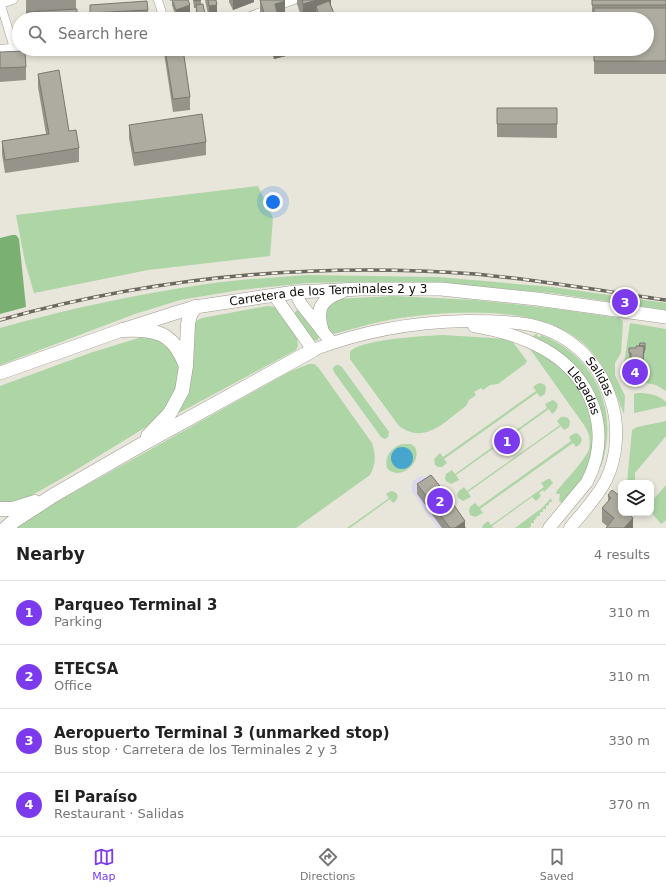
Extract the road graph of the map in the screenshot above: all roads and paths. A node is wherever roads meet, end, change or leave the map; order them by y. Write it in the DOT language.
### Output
graph roads {
  1 [pos="13,0"];
  2 [pos="158,0"];
  3 [pos="294,0"];
  4 [pos="0,3"];
  5 [pos="162,12"];
  6 [pos="261,12"];
  7 [pos="12,34"];
  8 [pos="12,48"];
  9 [pos="0,49"];
  10 [pos="347,290"];
  11 [pos="295,292"];
  12 [pos="274,295"];
  13 [pos="195,307"];
  14 [pos="666,317"];
  15 [pos="451,322"];
  16 [pos="122,330"];
  17 [pos="322,330"];
  18 [pos="332,343"];
  19 [pos="313,350"];
  20 [pos="186,366"];
  21 [pos="0,373"];
  22 [pos="139,446"];
  23 [pos="54,495"];
  24 [pos="0,509"];
  25 [pos="6,528"];
  26 [pos="549,528"];
  27 [pos="570,528"];
  1 -- 4 [label="street"];
  2 -- 5 [label="street"];
  3 -- 6 [label="street"];
  4 -- 7 [label="street"];
  8 -- 9 [label="street"];
  10 -- 11 [label="main road, Carretera de los Terminales 2 y 3"];
  10 -- 14 [label="main road, Carretera de los Terminales 2 y 3"];
  10 -- 17 [label="main road"];
  11 -- 12 [label="main road, Carretera de los Terminales 2 y 3"];
  11 -- 17 [label="main road"];
  12 -- 13 [label="main road, Carretera de los Terminales 2 y 3"];
  12 -- 19 [label="main road"];
  13 -- 16 [label="main road, Carretera de los Terminales 2 y 3"];
  13 -- 20 [label="highway"];
  15 -- 18 [label="main road"];
  15 -- 26 [label="main road, Llegadas"];
  15 -- 27 [label="main road, Salidas"];
  16 -- 20 [label="highway"];
  16 -- 21 [label="main road, Carretera de los Terminales 2 y 3"];
  17 -- 18 [label="main road"];
  18 -- 19 [label="main road"];
  19 -- 22 [label="highway"];
  20 -- 22 [label="highway"];
  22 -- 23 [label="highway"];
  23 -- 24 [label="highway"];
  23 -- 25 [label="highway"];
}
